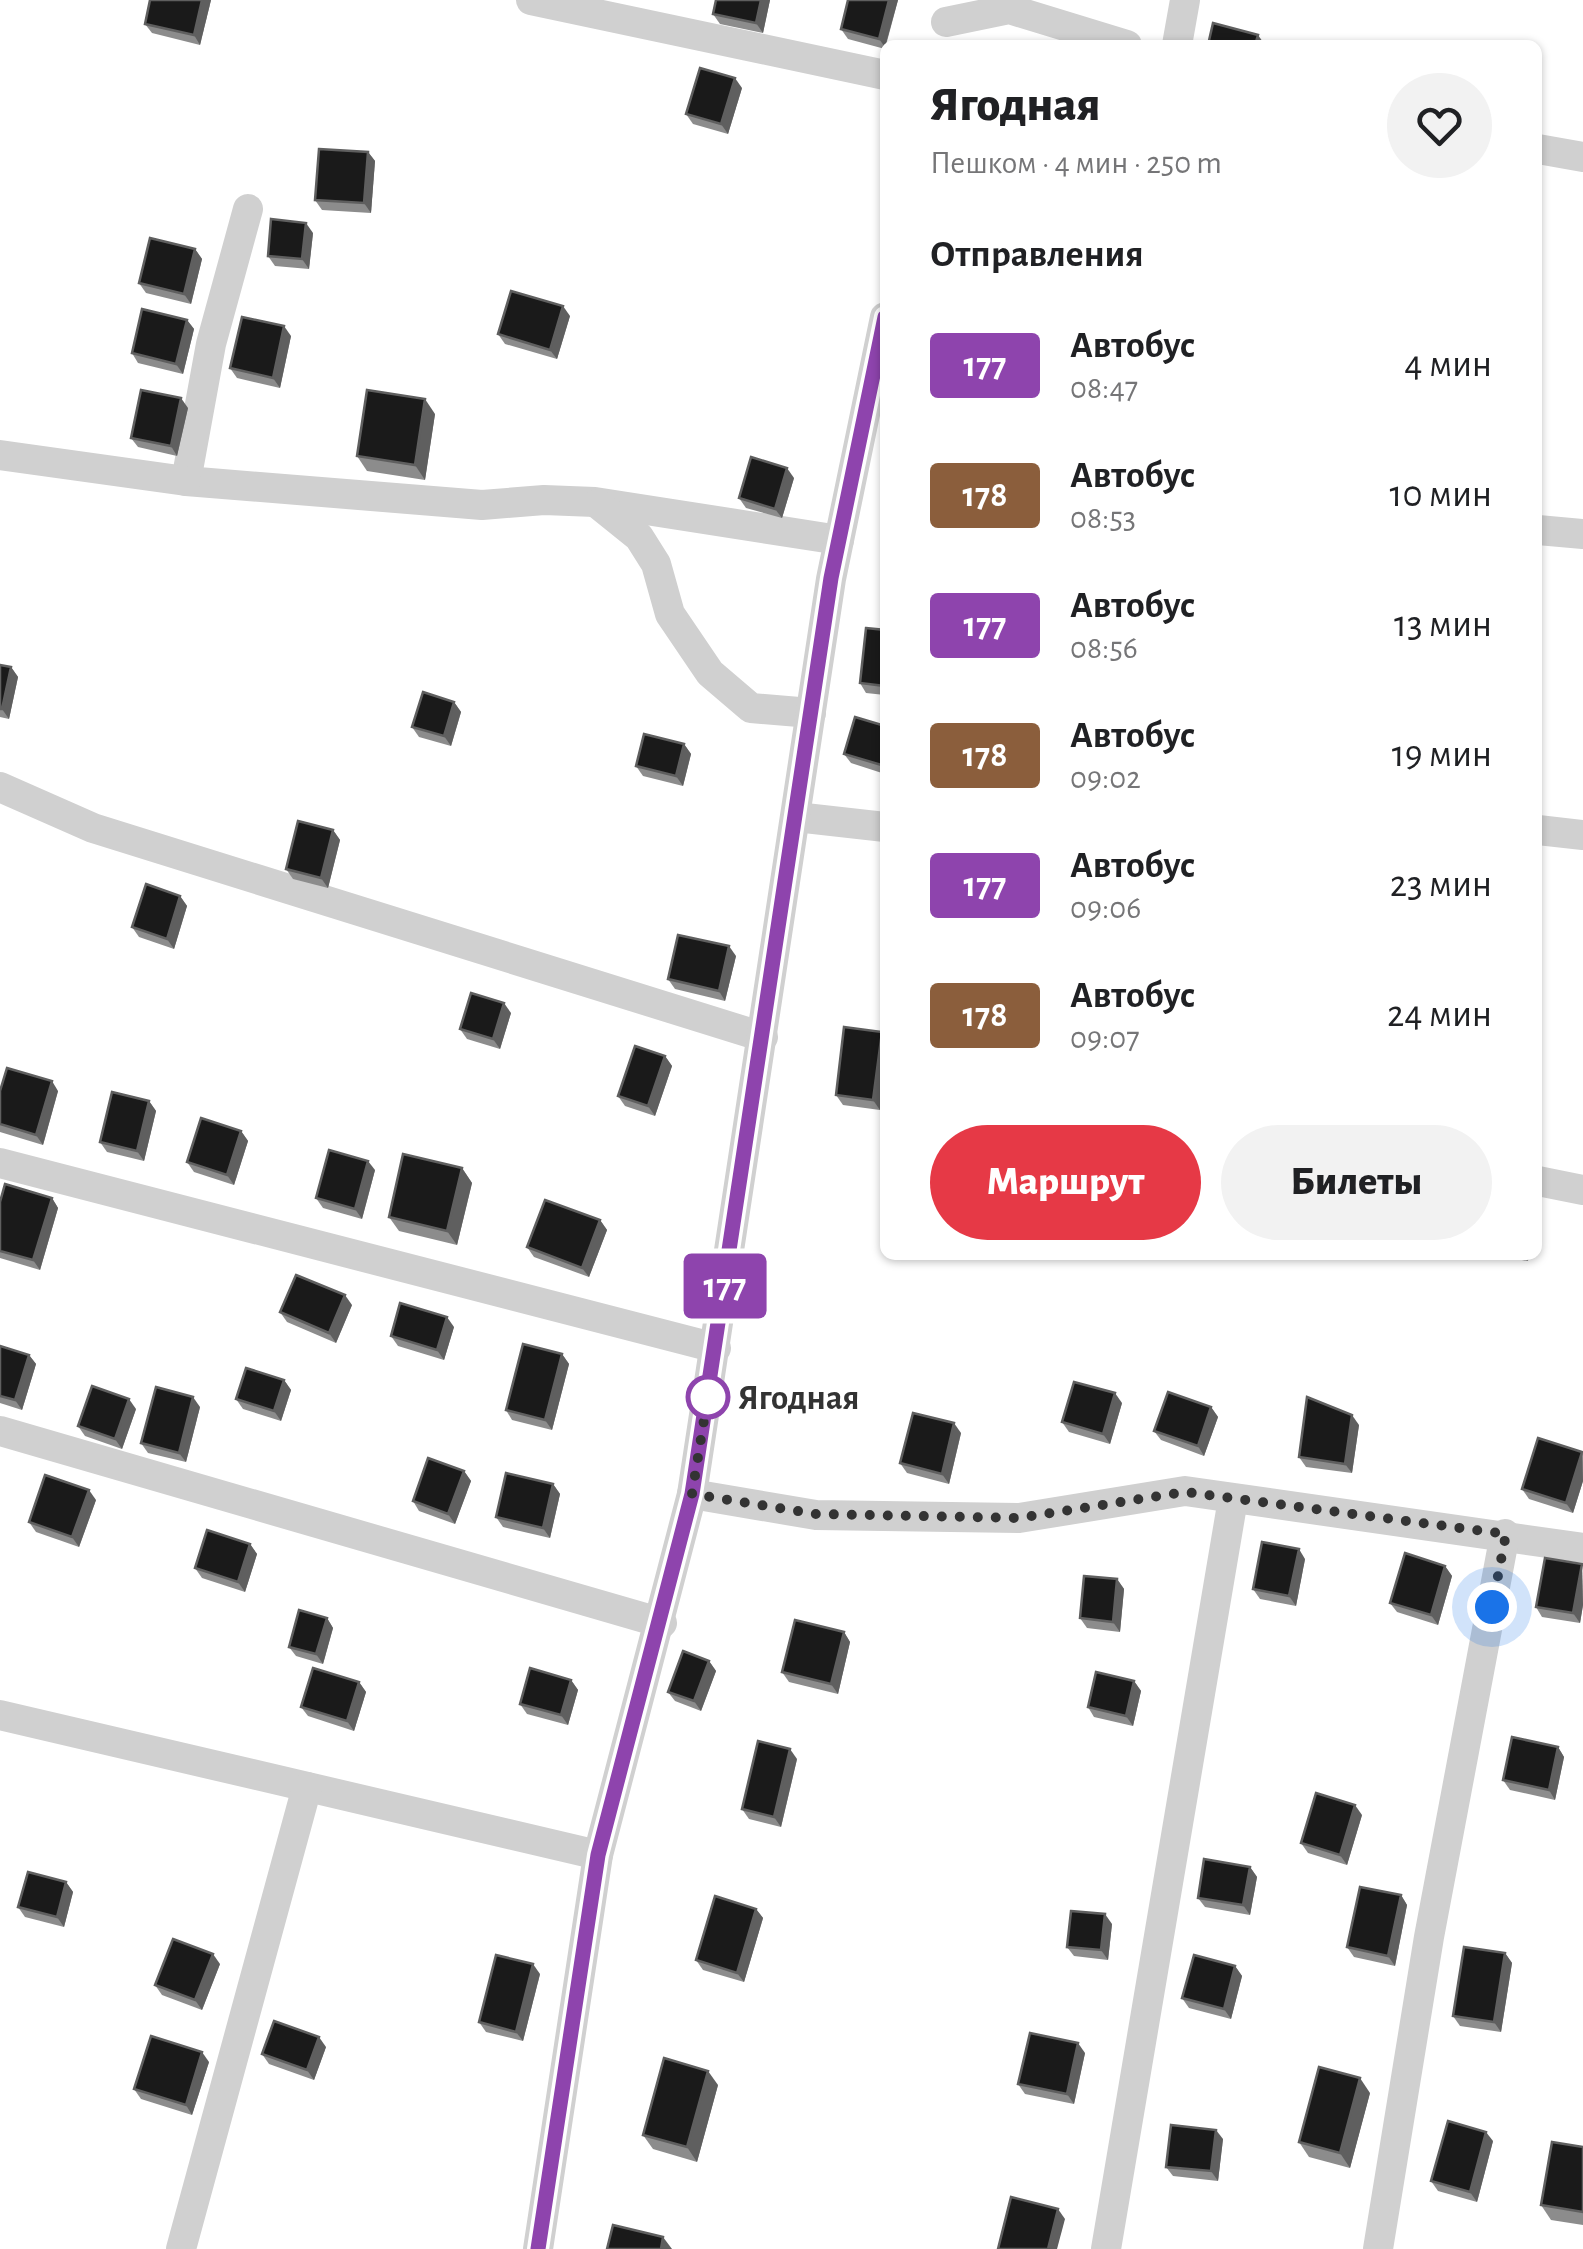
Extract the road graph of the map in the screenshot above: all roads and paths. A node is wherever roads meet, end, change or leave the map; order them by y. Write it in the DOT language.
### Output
graph roads {
  1 [pos="530,0"];
  2 [pos="1185,0"];
  3 [pos="946,22"];
  4 [pos="1110,40"];
  5 [pos="1178,40"];
  6 [pos="880,74"];
  7 [pos="1542,150"];
  8 [pos="1583,157"];
  9 [pos="248,210"];
  10 [pos="880,341"];
  11 [pos="0,455"];
  12 [pos="186,481"];
  13 [pos="595,502"];
  14 [pos="1542,530"];
  15 [pos="1583,534"];
  16 [pos="839,540"];
  17 [pos="811,713"];
  18 [pos="0,787"];
  19 [pos="796,817"];
  20 [pos="880,826"];
  21 [pos="1542,830"];
  22 [pos="1583,835"];
  23 [pos="762,1037"];
  24 [pos="0,1162"];
  25 [pos="1542,1182"];
  26 [pos="1583,1190"];
  27 [pos="716,1348"];
  28 [pos="0,1431"];
  29 [pos="692,1494"];
  30 [pos="1233,1499"];
  31 [pos="1506,1534"];
  32 [pos="1583,1548"];
  33 [pos="662,1622"];
  34 [pos="0,1715"];
  35 [pos="307,1787"];
  36 [pos="598,1855"];
  37 [pos="181,2249"];
  38 [pos="538,2249"];
  39 [pos="1106,2249"];
  40 [pos="1378,2249"];
  1 -- 6 [label="street"];
  2 -- 5 [label="street"];
  3 -- 4 [label="street"];
  7 -- 8 [label="street"];
  9 -- 12 [label="street"];
  10 -- 16 [label="street"];
  11 -- 12 [label="street"];
  12 -- 13 [label="street"];
  13 -- 16 [label="street"];
  13 -- 17 [label="street"];
  14 -- 15 [label="street"];
  16 -- 17 [label="street"];
  17 -- 19 [label="street"];
  18 -- 23 [label="street"];
  19 -- 20 [label="street"];
  19 -- 23 [label="street"];
  21 -- 22 [label="street"];
  23 -- 27 [label="street"];
  24 -- 27 [label="street"];
  25 -- 26 [label="street"];
  27 -- 29 [label="street"];
  28 -- 33 [label="street"];
  29 -- 30 [label="street"];
  29 -- 33 [label="street"];
  30 -- 31 [label="street"];
  30 -- 39 [label="street"];
  31 -- 32 [label="street"];
  31 -- 40 [label="street"];
  33 -- 36 [label="street"];
  34 -- 35 [label="street"];
  35 -- 36 [label="street"];
  35 -- 37 [label="street"];
  36 -- 38 [label="street"];
}
